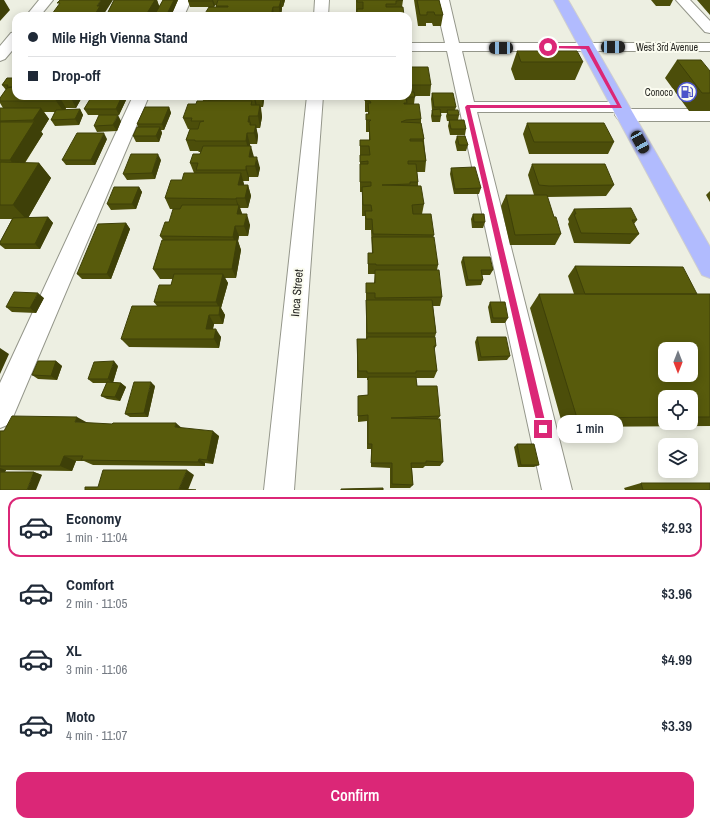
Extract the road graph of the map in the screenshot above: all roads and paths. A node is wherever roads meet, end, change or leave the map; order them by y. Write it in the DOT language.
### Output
graph roads {
  1 [pos="46,0"];
  2 [pos="184,0"];
  3 [pos="322,0"];
  4 [pos="442,0"];
  5 [pos="561,0"];
  6 [pos="683,0"];
  7 [pos="36,12"];
  8 [pos="179,12"];
  9 [pos="321,12"];
  10 [pos="710,29"];
  11 [pos="412,47"];
  12 [pos="587,47"];
  13 [pos="453,48"];
  14 [pos="710,48"];
  15 [pos="139,100"];
  16 [pos="315,100"];
  17 [pos="467,107"];
  18 [pos="622,111"];
  19 [pos="710,115"];
  20 [pos="710,268"];
  21 [pos="0,414"];
  22 [pos="278,490"];
  23 [pos="557,490"];
  1 -- 7 [label="street"];
  2 -- 8 [label="street"];
  3 -- 9 [label="street"];
  4 -- 13 [label="street"];
  5 -- 12 [label="main road"];
  6 -- 10 [label="street"];
  11 -- 13 [label="street, West 3rd Avenue"];
  12 -- 13 [label="street, West 3rd Avenue"];
  12 -- 14 [label="street, West 3rd Avenue"];
  12 -- 18 [label="main road"];
  13 -- 17 [label="street"];
  15 -- 21 [label="street"];
  16 -- 22 [label="street, Inca Street"];
  17 -- 18 [label="street"];
  17 -- 23 [label="street"];
  18 -- 19 [label="street"];
  18 -- 20 [label="main road"];
}
